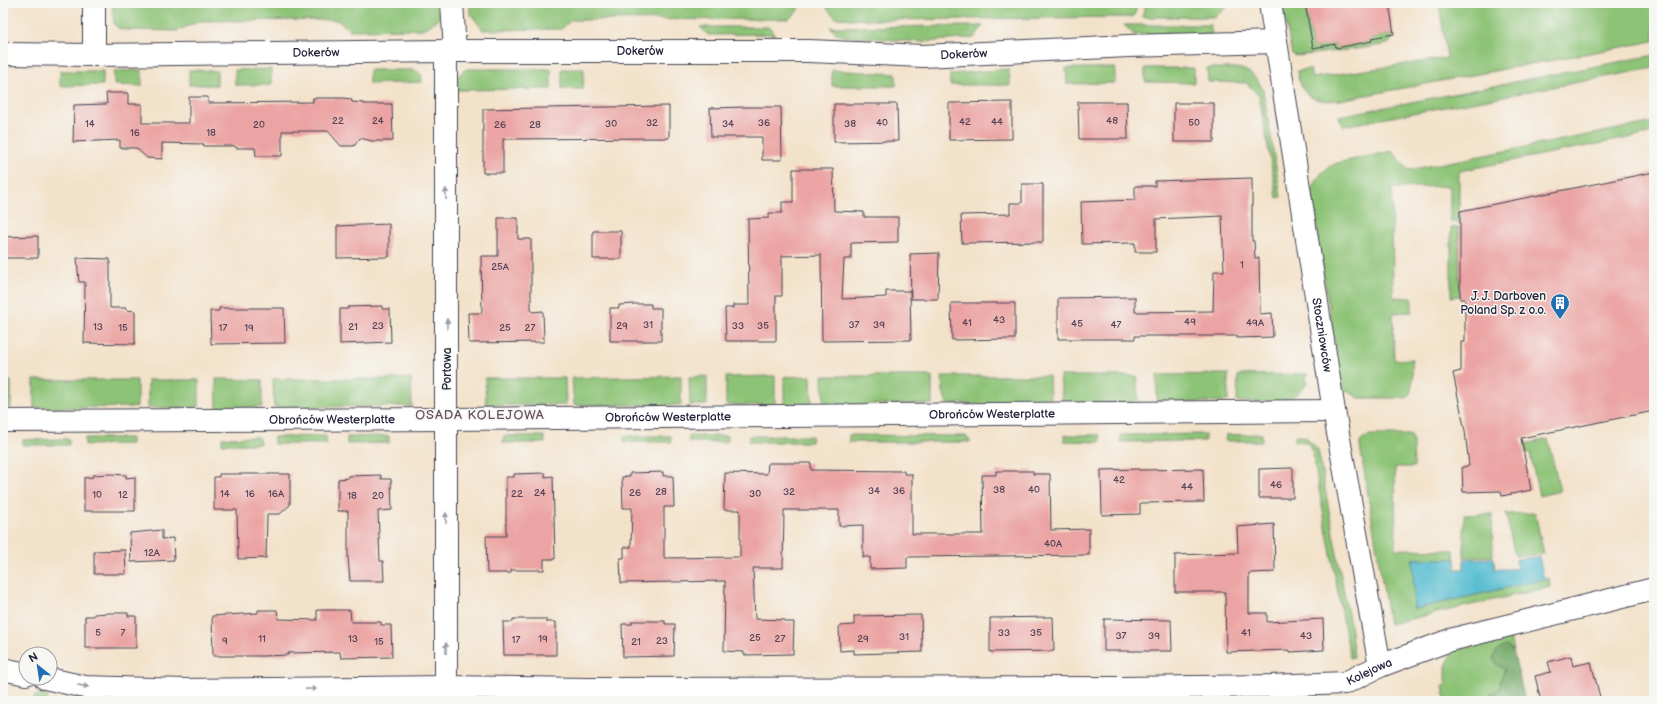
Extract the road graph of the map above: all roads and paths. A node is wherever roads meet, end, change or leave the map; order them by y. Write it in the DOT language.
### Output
graph roads {
  1 [pos="94,3"];
  2 [pos="452,3"];
  3 [pos="1270,3"];
  4 [pos="1276,42"];
  5 [pos="451,51"];
  6 [pos="3,54"];
  7 [pos="94,55"];
  8 [pos="1334,411"];
  9 [pos="447,419"];
  10 [pos="3,421"];
  11 [pos="1654,589"];
  12 [pos="1380,666"];
  13 [pos="3,669"];
  14 [pos="18,672"];
  15 [pos="58,681"];
  16 [pos="446,687"];
  1 -- 7 [label="street"];
  2 -- 5 [label="street, Portowa"];
  3 -- 4 [label="street, Stoczniowców"];
  4 -- 5 [label="street, Dokerów"];
  4 -- 8 [label="street, Stoczniowców"];
  5 -- 7 [label="street, Dokerów"];
  9 -- 5 [label="street, Portowa, one-way"];
  6 -- 7 [label="street, Dokerów"];
  8 -- 9 [label="street, Obrońców Westerplatte"];
  8 -- 12 [label="street, Stoczniowców"];
  9 -- 10 [label="street, Obrońców Westerplatte"];
  16 -- 9 [label="street, Portowa, one-way"];
  11 -- 12 [label="street, Kolejowa"];
  12 -- 16 [label="street, Kolejowa"];
  13 -- 14 [label="street"];
  15 -- 16 [label="street, Kolejowa, one-way"];
}
